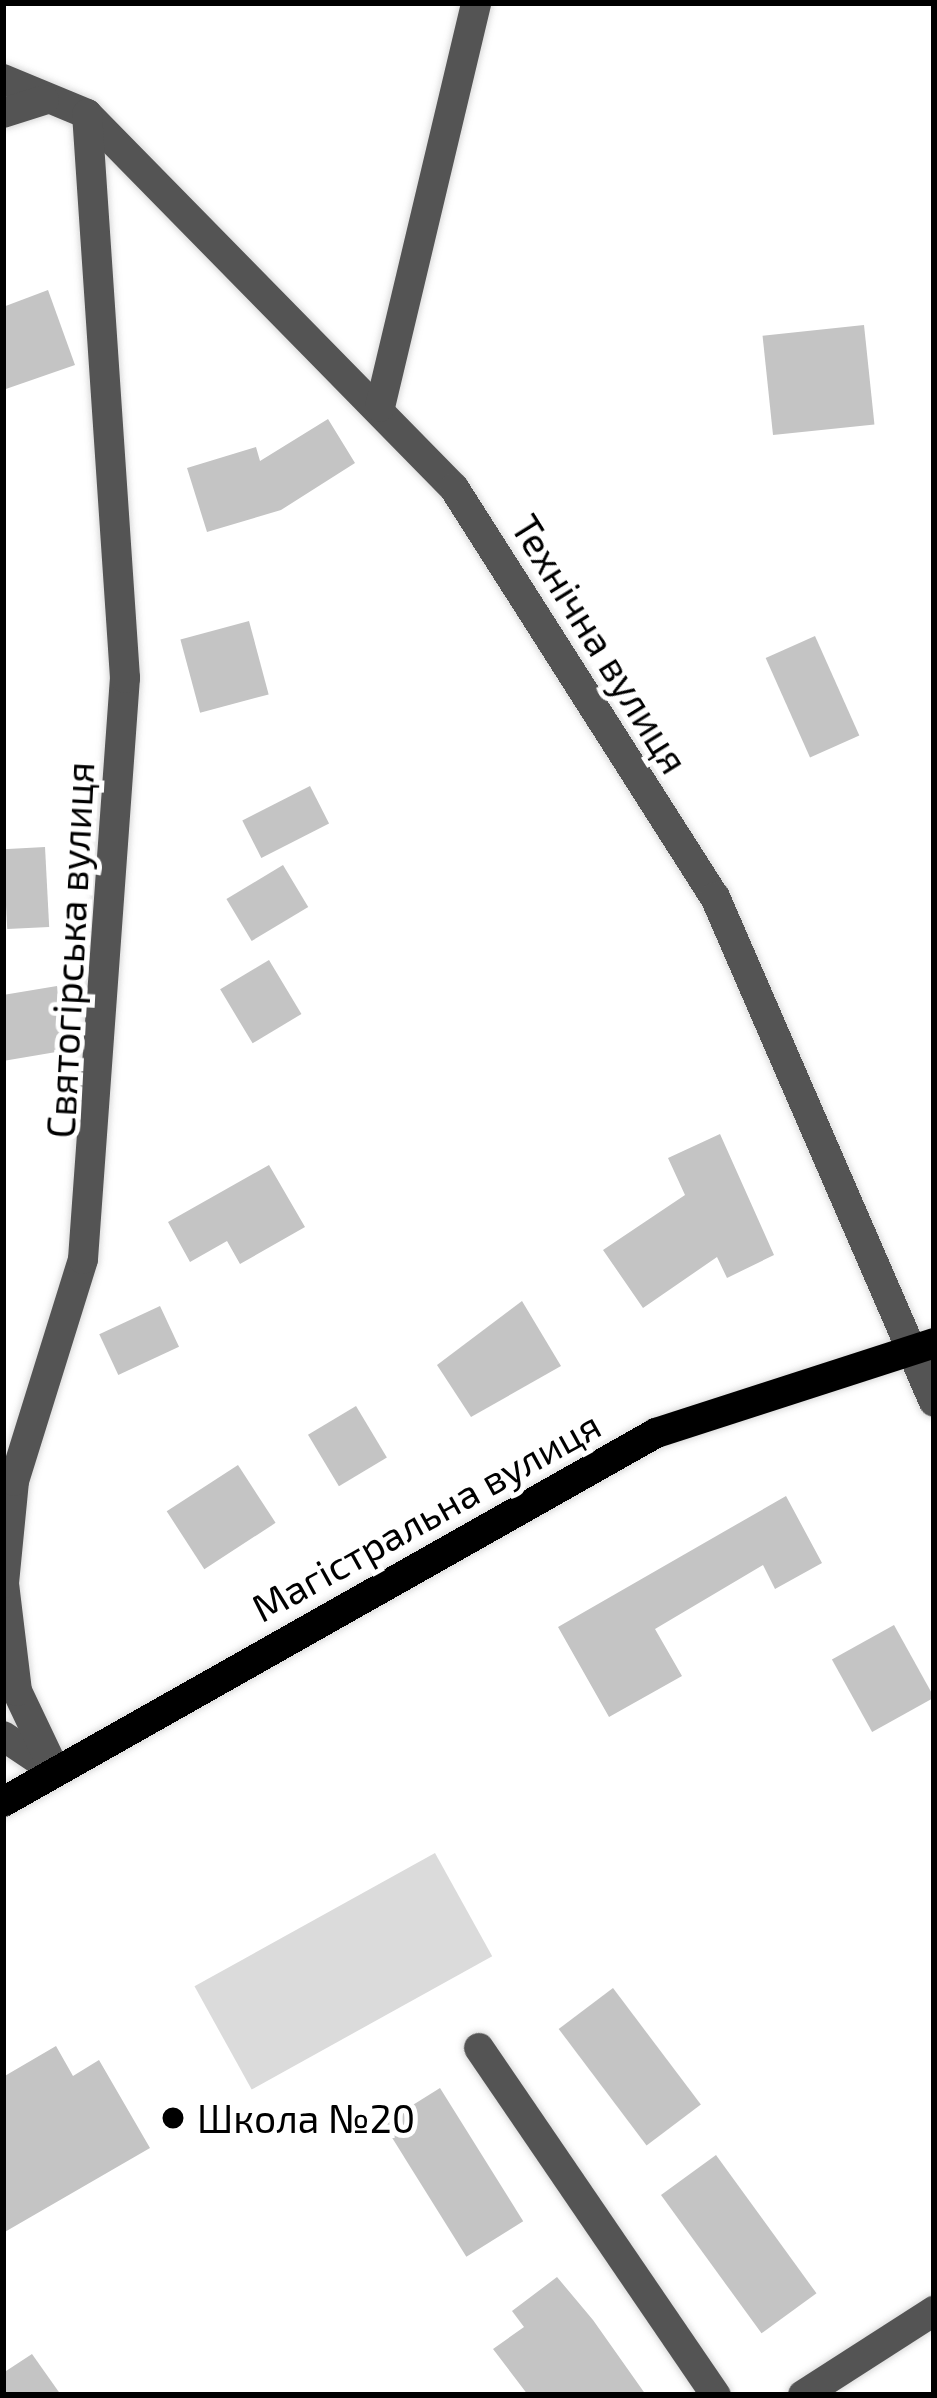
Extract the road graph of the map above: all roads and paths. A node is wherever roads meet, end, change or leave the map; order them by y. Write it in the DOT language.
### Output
graph roads {
  1 [pos="476,3"];
  2 [pos="3,79"];
  3 [pos="44,100"];
  4 [pos="3,113"];
  5 [pos="87,114"];
  6 [pos="380,406"];
  7 [pos="922,1346"];
  8 [pos="934,1402"];
  9 [pos="3,1736"];
  10 [pos="55,1771"];
  11 [pos="3,1802"];
  12 [pos="479,2048"];
  13 [pos="934,2311"];
  14 [pos="716,2395"];
  15 [pos="803,2395"];
  1 -- 6 [label="street"];
  2 -- 3 [label="street, Технічна вулиця"];
  3 -- 4 [label="street"];
  3 -- 5 [label="street, Технічна вулиця"];
  5 -- 6 [label="street, Технічна вулиця"];
  5 -- 10 [label="street, Святогірська вулиця"];
  6 -- 7 [label="street, Технічна вулиця"];
  7 -- 8 [label="street, Технічна вулиця"];
  7 -- 10 [label="main road, Магістральна вулиця"];
  9 -- 10 [label="street"];
  10 -- 11 [label="main road, Магістральна вулиця"];
  12 -- 14 [label="street"];
  13 -- 15 [label="street"];
}
